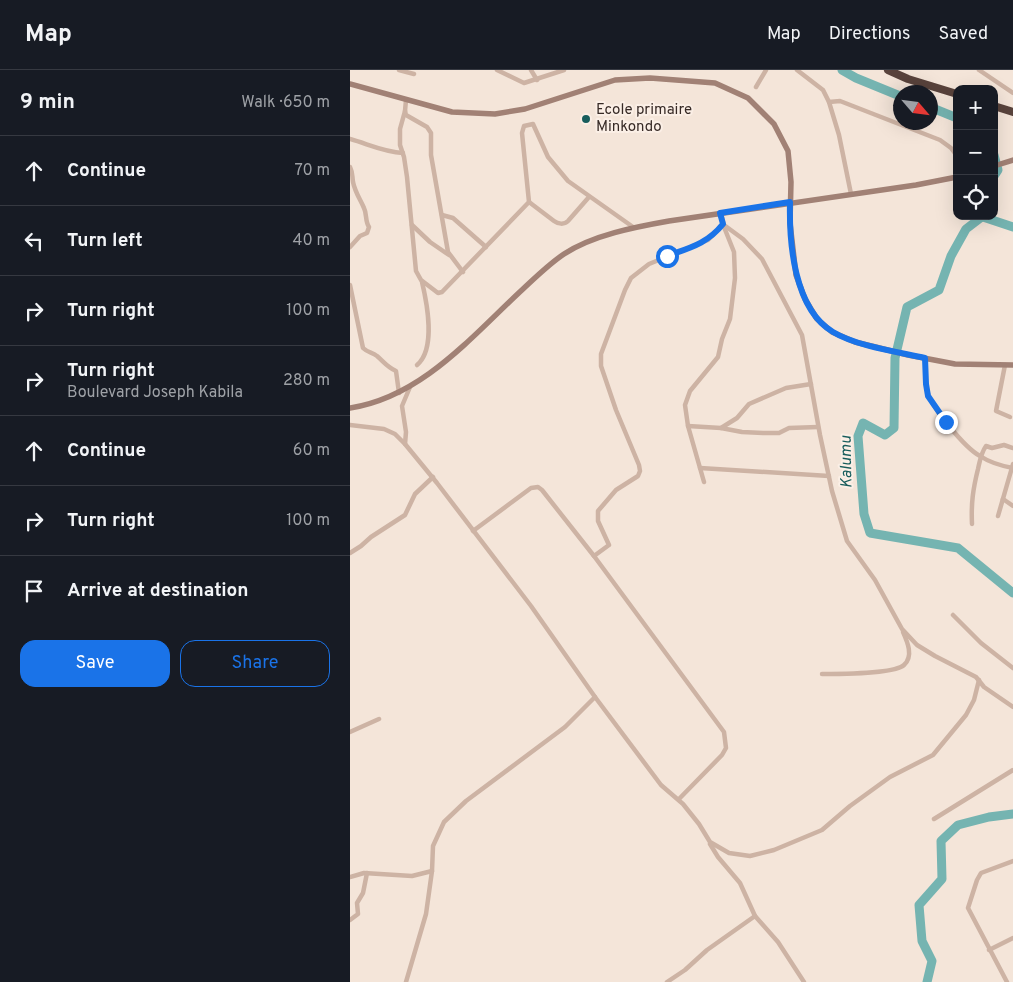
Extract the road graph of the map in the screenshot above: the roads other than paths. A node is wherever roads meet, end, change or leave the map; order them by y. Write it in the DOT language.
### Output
graph roads {
  1 [pos="399,70"];
  2 [pos="497,70"];
  3 [pos="531,70"];
  4 [pos="564,70"];
  5 [pos="766,70"];
  6 [pos="797,70"];
  7 [pos="888,70"];
  8 [pos="978,70"];
  9 [pos="414,74"];
  10 [pos="537,80"];
  11 [pos="350,84"];
  12 [pos="756,87"];
  13 [pos="953,93"];
  14 [pos="1013,93"];
  15 [pos="406,100"];
  16 [pos="829,102"];
  17 [pos="998,107"];
  18 [pos="405,111"];
  19 [pos="1013,112"];
  20 [pos="350,139"];
  21 [pos="953,151"];
  22 [pos="403,153"];
  23 [pos="1013,160"];
  24 [pos="998,165"];
  25 [pos="350,167"];
  26 [pos="953,178"];
  27 [pos="851,194"];
  28 [pos="589,197"];
  29 [pos="529,202"];
  30 [pos="790,202"];
  31 [pos="720,213"];
  32 [pos="442,215"];
  33 [pos="412,225"];
  34 [pos="723,225"];
  35 [pos="633,227"];
  36 [pos="350,247"];
  37 [pos="486,247"];
  38 [pos="450,255"];
  39 [pos="463,272"];
  40 [pos="421,280"];
  41 [pos="350,285"];
  42 [pos="925,358"];
  43 [pos="417,365"];
  44 [pos="1005,365"];
  45 [pos="1013,365"];
  46 [pos="811,384"];
  47 [pos="410,387"];
  48 [pos="399,393"];
  49 [pos="350,408"];
  50 [pos="1010,417"];
  51 [pos="350,425"];
  52 [pos="688,426"];
  53 [pos="818,427"];
  54 [pos="721,428"];
  55 [pos="405,444"];
  56 [pos="1013,448"];
  57 [pos="980,457"];
  58 [pos="1013,466"];
  59 [pos="700,468"];
  60 [pos="829,476"];
  61 [pos="433,477"];
  62 [pos="704,482"];
  63 [pos="1004,499"];
  64 [pos="1013,506"];
  65 [pos="998,516"];
  66 [pos="972,524"];
  67 [pos="473,531"];
  68 [pos="350,553"];
  69 [pos="594,556"];
  70 [pos="953,615"];
  71 [pos="902,629"];
  72 [pos="1013,668"];
  73 [pos="822,674"];
  74 [pos="979,680"];
  75 [pos="595,697"];
  76 [pos="1013,707"];
  77 [pos="379,719"];
  78 [pos="350,732"];
  79 [pos="1013,770"];
  80 [pos="679,799"];
  81 [pos="934,819"];
  82 [pos="710,842"];
  83 [pos="1013,861"];
  84 [pos="432,871"];
  85 [pos="367,873"];
  86 [pos="350,877"];
  87 [pos="755,916"];
  88 [pos="350,920"];
  89 [pos="1013,938"];
  90 [pos="989,950"];
  91 [pos="406,982"];
  92 [pos="667,982"];
  93 [pos="804,982"];
  94 [pos="1006,982"];
  1 -- 9 [label="street"];
  2 -- 10 [label="street"];
  3 -- 10 [label="street"];
  4 -- 10 [label="street"];
  5 -- 12 [label="street"];
  6 -- 16 [label="street"];
  7 -- 13 [label="highway"];
  8 -- 14 [label="street"];
  11 -- 15 [label="main road"];
  15 -- 18 [label="street"];
  15 -- 30 [label="main road"];
  16 -- 21 [label="street"];
  16 -- 27 [label="street"];
  17 -- 19 [label="highway"];
  18 -- 22 [label="street"];
  18 -- 32 [label="street"];
  20 -- 22 [label="street"];
  22 -- 33 [label="street"];
  23 -- 24 [label="main road"];
  25 -- 36 [label="street"];
  26 -- 27 [label="main road"];
  27 -- 30 [label="main road"];
  28 -- 29 [label="street"];
  28 -- 29 [label="street"];
  28 -- 35 [label="street"];
  29 -- 37 [label="street"];
  30 -- 31 [label="main road"];
  30 -- 42 [label="main road"];
  31 -- 34 [label="street"];
  31 -- 35 [label="main road"];
  32 -- 37 [label="street"];
  32 -- 38 [label="street"];
  33 -- 38 [label="street"];
  33 -- 40 [label="street"];
  34 -- 46 [label="street"];
  34 -- 52 [label="street"];
  34 -- 69 [label="street"];
  35 -- 47 [label="main road"];
  37 -- 39 [label="street"];
  38 -- 39 [label="street"];
  39 -- 40 [label="street"];
  40 -- 43 [label="street"];
  41 -- 48 [label="street"];
  42 -- 44 [label="main road"];
  42 -- 57 [label="street"];
  44 -- 45 [label="main road"];
  44 -- 50 [label="street"];
  46 -- 53 [label="street"];
  46 -- 54 [label="street"];
  47 -- 48 [label="main road"];
  47 -- 55 [label="street"];
  48 -- 49 [label="main road"];
  51 -- 55 [label="street"];
  52 -- 54 [label="street"];
  52 -- 59 [label="street"];
  53 -- 54 [label="street"];
  53 -- 60 [label="street"];
  55 -- 61 [label="street"];
  56 -- 57 [label="street"];
  57 -- 58 [label="street"];
  57 -- 66 [label="street"];
  58 -- 63 [label="street"];
  59 -- 60 [label="street"];
  59 -- 62 [label="street"];
  60 -- 71 [label="street"];
  61 -- 67 [label="street"];
  61 -- 68 [label="street"];
  63 -- 64 [label="street"];
  63 -- 65 [label="street"];
  67 -- 69 [label="street"];
  67 -- 75 [label="street"];
  69 -- 80 [label="street"];
  70 -- 72 [label="street"];
  71 -- 73 [label="street"];
  71 -- 74 [label="street"];
  74 -- 76 [label="street"];
  74 -- 82 [label="street"];
  75 -- 80 [label="street"];
  75 -- 84 [label="street"];
  77 -- 78 [label="street"];
  79 -- 81 [label="street"];
  80 -- 82 [label="street"];
  82 -- 87 [label="street"];
  83 -- 90 [label="street"];
  84 -- 85 [label="street"];
  84 -- 91 [label="street"];
  85 -- 86 [label="street"];
  85 -- 88 [label="street"];
  87 -- 92 [label="street"];
  87 -- 93 [label="street"];
  89 -- 90 [label="street"];
  90 -- 94 [label="street"];
}
